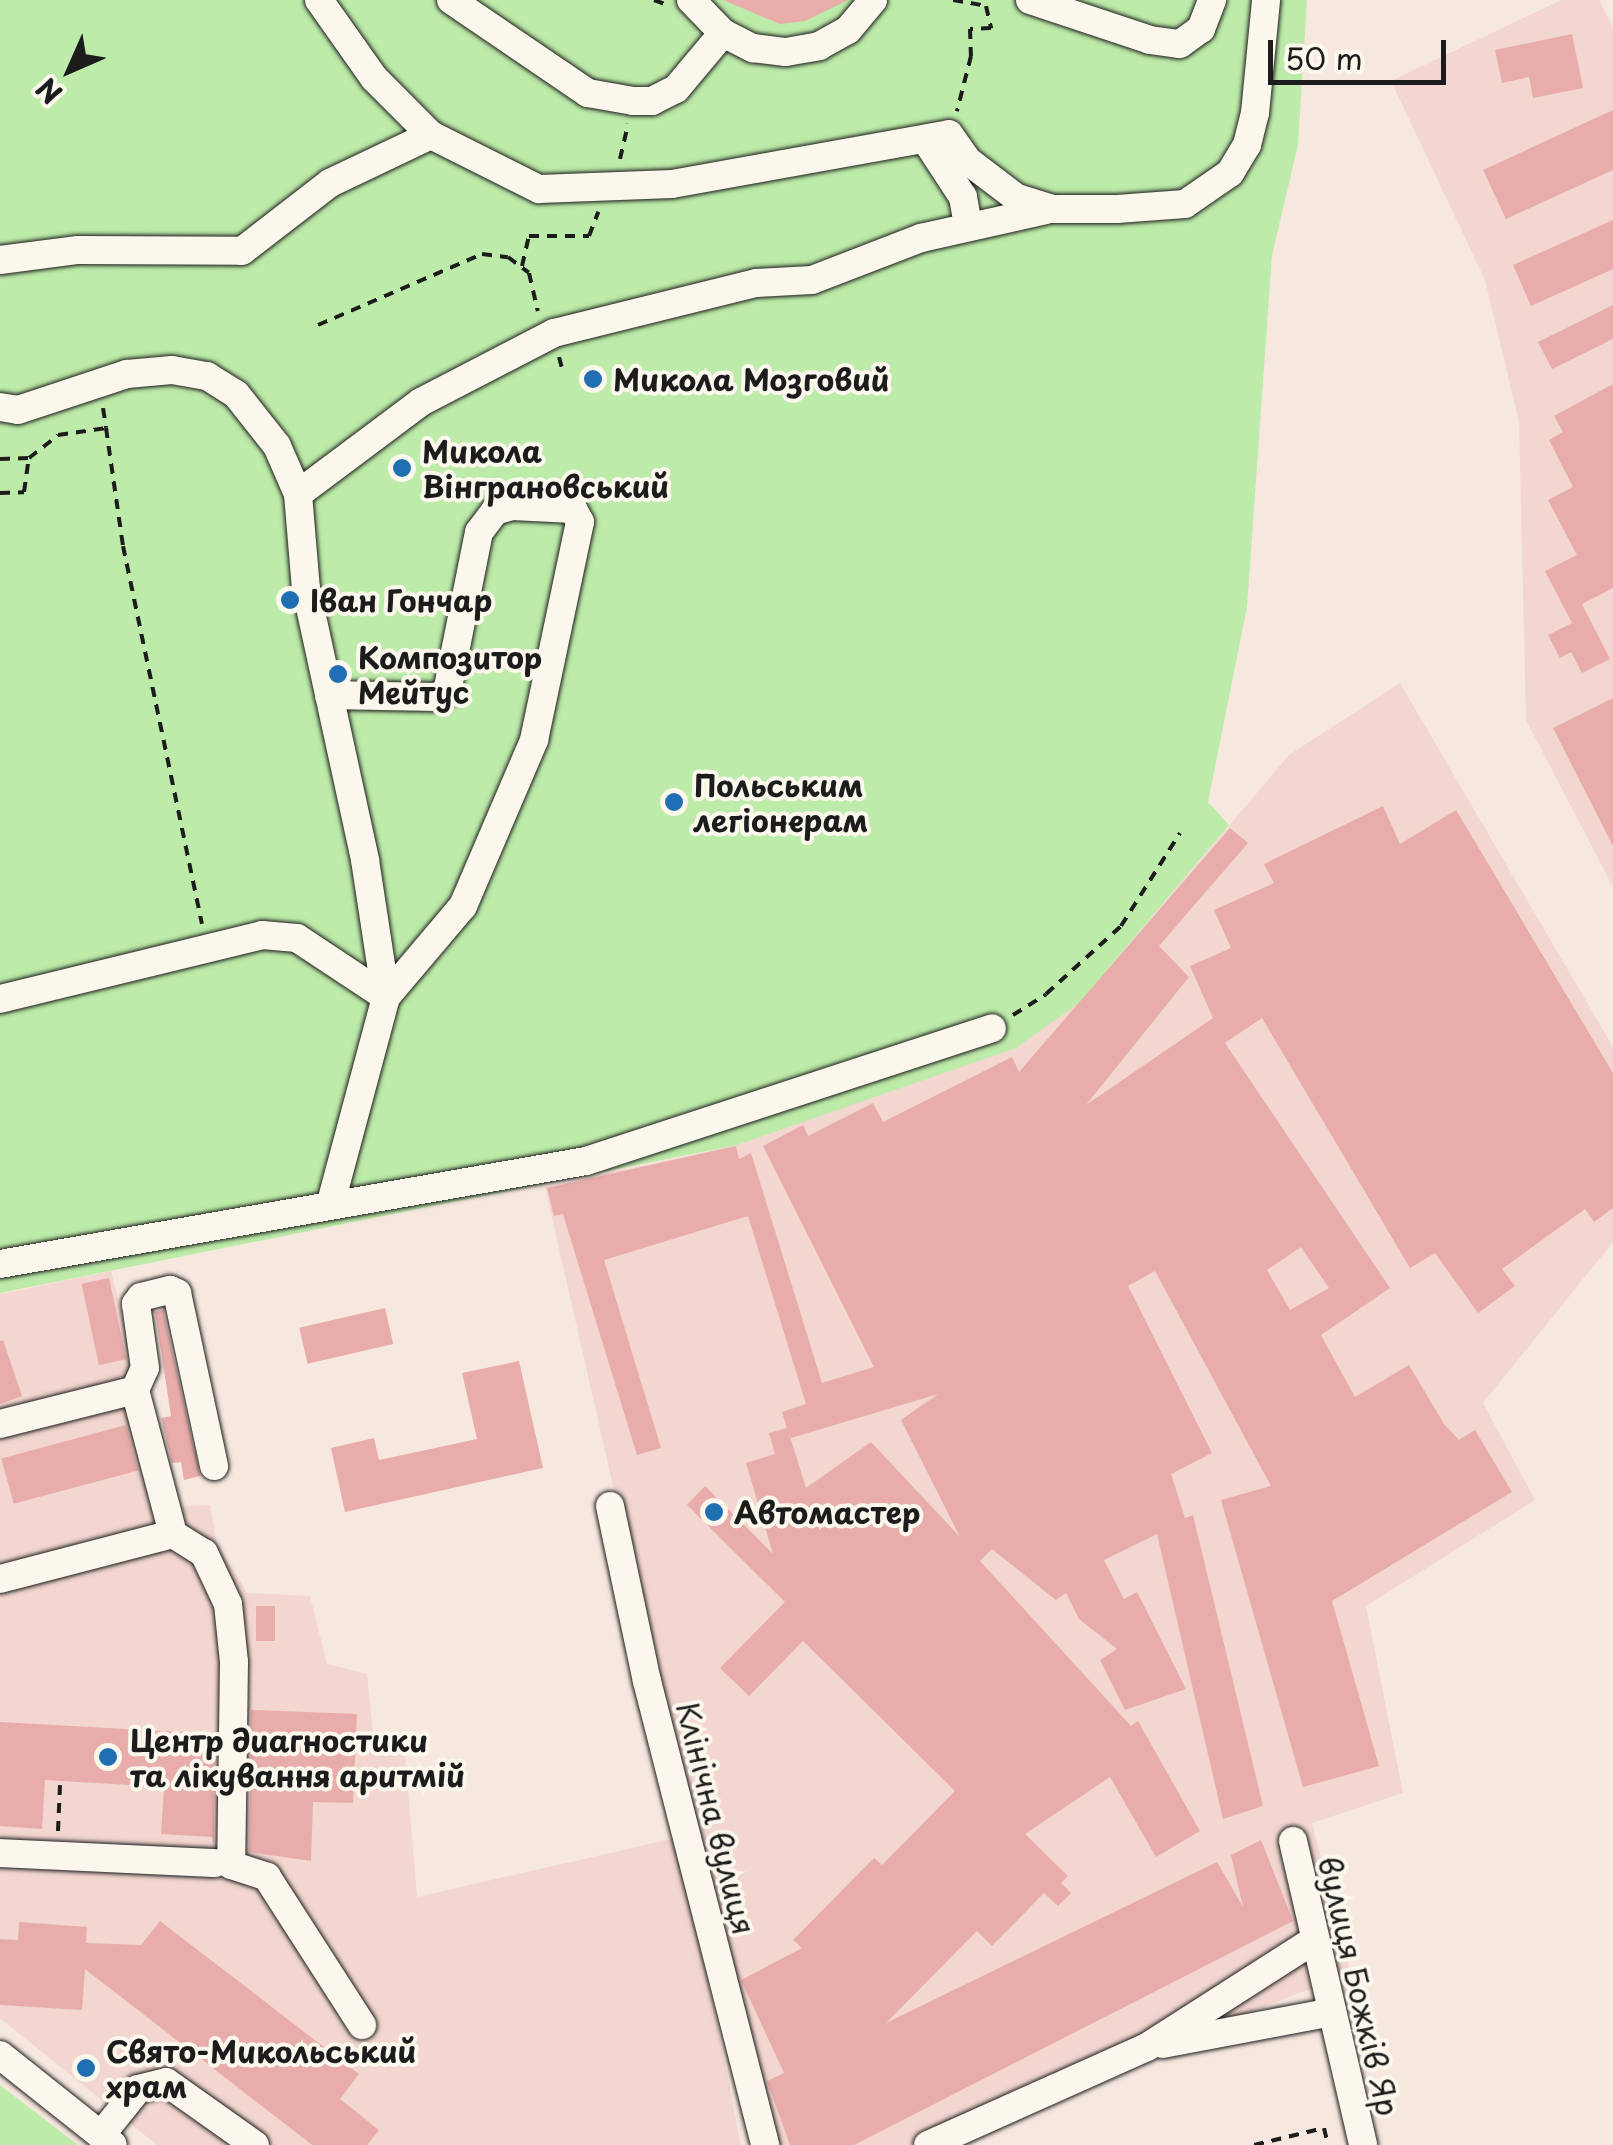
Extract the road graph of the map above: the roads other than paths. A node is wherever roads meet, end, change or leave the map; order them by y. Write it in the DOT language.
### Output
graph roads {
  1 [pos="319,0"];
  2 [pos="451,0"];
  3 [pos="691,0"];
  4 [pos="873,0"];
  5 [pos="1030,0"];
  6 [pos="1212,0"];
  7 [pos="1259,1"];
  8 [pos="723,34"];
  9 [pos="431,134"];
  10 [pos="925,139"];
  11 [pos="1052,209"];
  12 [pos="968,226"];
  13 [pos="0,260"];
  14 [pos="0,407"];
  15 [pos="298,494"];
  16 [pos="329,695"];
  17 [pos="386,997"];
  18 [pos="0,999"];
  19 [pos="992,1028"];
  20 [pos="330,1206"];
  21 [pos="0,1264"];
  22 [pos="135,1390"];
  23 [pos="0,1424"];
  24 [pos="214,1466"];
  25 [pos="610,1506"];
  26 [pos="173,1534"];
  27 [pos="0,1579"];
  28 [pos="1294,1841"];
  29 [pos="0,1853"];
  30 [pos="215,1864"];
  31 [pos="1313,1941"];
  32 [pos="1332,2012"];
  33 [pos="362,2025"];
  34 [pos="1147,2046"];
  35 [pos="0,2055"];
  36 [pos="107,2140"];
  37 [pos="255,2145"];
  38 [pos="765,2145"];
  39 [pos="928,2145"];
  40 [pos="1362,2145"];
  1 -- 9 [label="street"];
  2 -- 8 [label="street"];
  3 -- 8 [label="street"];
  4 -- 8 [label="street"];
  5 -- 6 [label="street"];
  7 -- 11 [label="street"];
  9 -- 10 [label="street"];
  9 -- 13 [label="street"];
  10 -- 11 [label="street"];
  10 -- 12 [label="street"];
  11 -- 12 [label="street"];
  12 -- 15 [label="street"];
  14 -- 15 [label="street"];
  15 -- 16 [label="street"];
  16 -- 17 [label="street"];
  16 -- 17 [label="street"];
  17 -- 18 [label="street"];
  17 -- 20 [label="street"];
  19 -- 20 [label="street"];
  20 -- 21 [label="street"];
  22 -- 23 [label="street"];
  22 -- 24 [label="street"];
  22 -- 26 [label="street"];
  25 -- 38 [label="street, Клінічна вулиця"];
  26 -- 27 [label="street"];
  26 -- 33 [label="street"];
  28 -- 31 [label="street, вулиця Божків Яр"];
  29 -- 30 [label="street"];
  31 -- 32 [label="street, вулиця Божків Яр"];
  31 -- 34 [label="street"];
  32 -- 34 [label="street"];
  32 -- 40 [label="street, вулиця Божків Яр"];
  34 -- 39 [label="street"];
  35 -- 36 [label="street"];
  36 -- 37 [label="street"];
}
